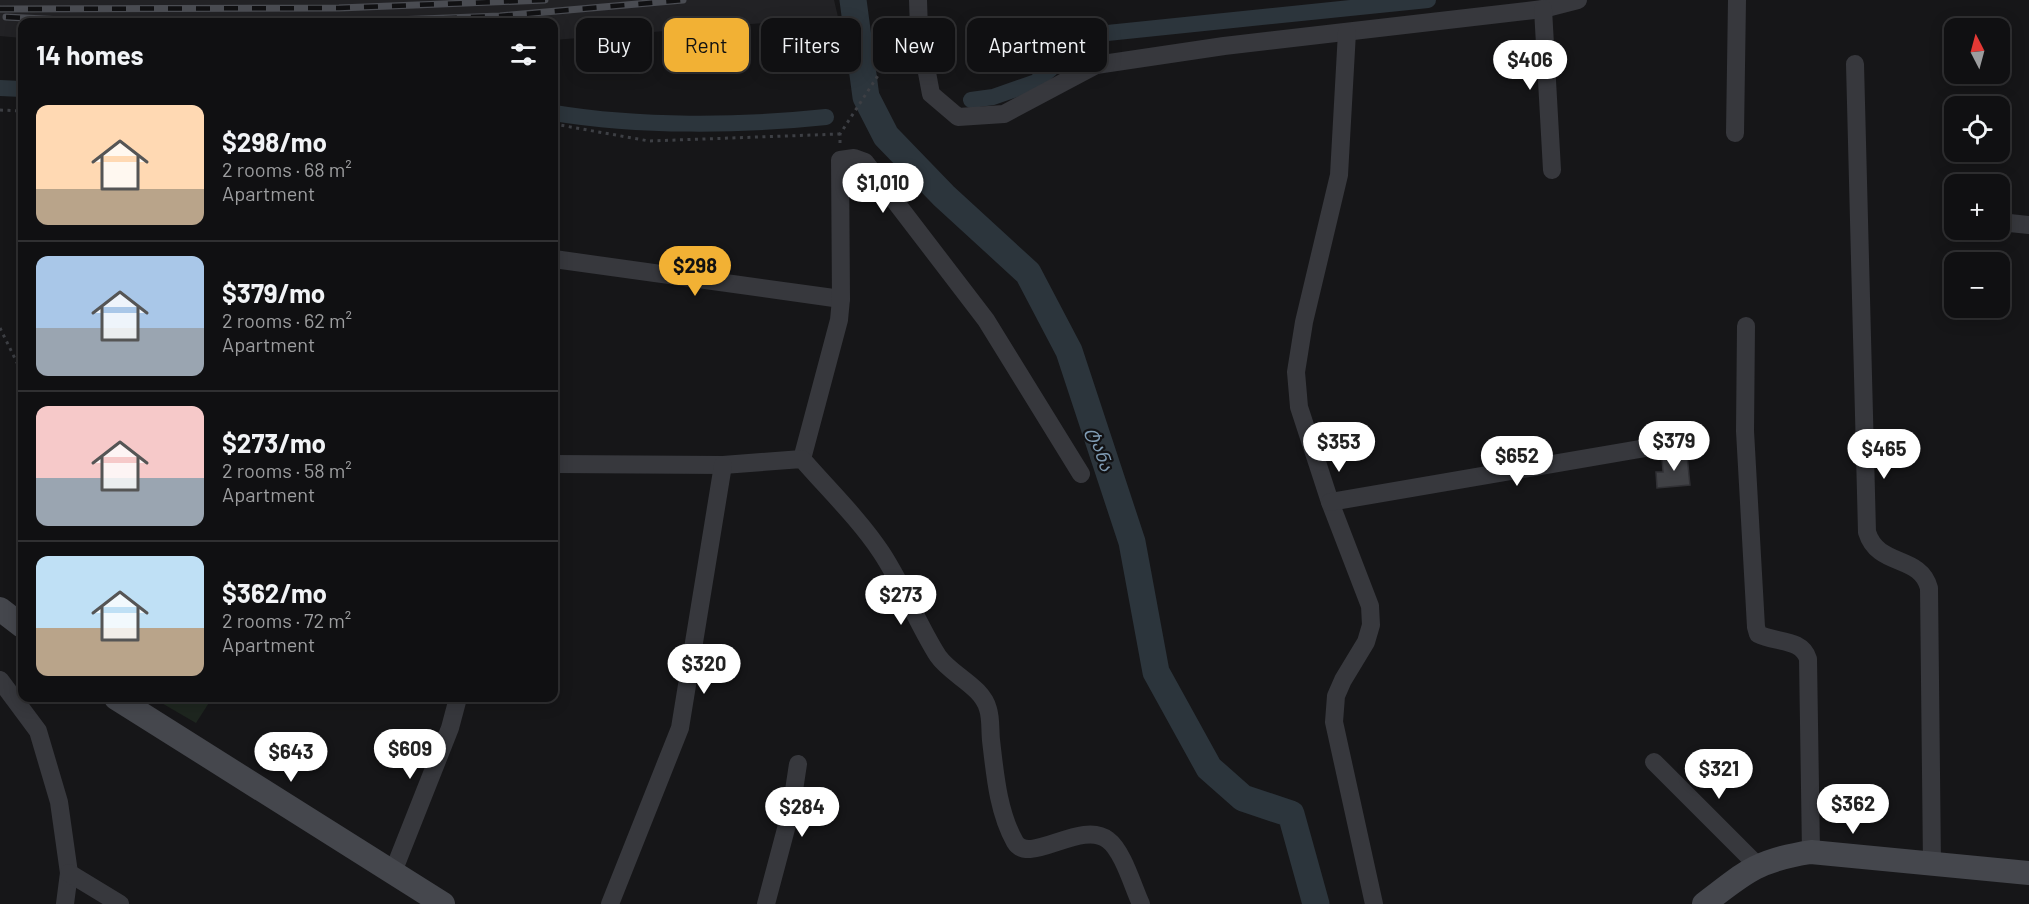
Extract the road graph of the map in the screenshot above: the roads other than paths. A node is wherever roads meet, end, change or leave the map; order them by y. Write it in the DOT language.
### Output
graph roads {
  1 [pos="918,0"];
  2 [pos="1578,0"];
  3 [pos="1737,0"];
  4 [pos="1543,9"];
  5 [pos="1347,32"];
  6 [pos="1855,64"];
  7 [pos="1735,133"];
  8 [pos="1552,171"];
  9 [pos="2010,223"];
  10 [pos="2029,225"];
  11 [pos="558,260"];
  12 [pos="841,299"];
  13 [pos="1746,326"];
  14 [pos="1698,439"];
  15 [pos="802,459"];
  16 [pos="558,464"];
  17 [pos="723,465"];
  18 [pos="1081,474"];
  19 [pos="1330,502"];
  20 [pos="0,609"];
  21 [pos="18,623"];
  22 [pos="0,680"];
  23 [pos="122,702"];
  24 [pos="457,702"];
  25 [pos="1654,762"];
  26 [pos="798,764"];
  27 [pos="1811,852"];
  28 [pos="1757,865"];
  29 [pos="1932,865"];
  30 [pos="393,872"];
  31 [pos="69,873"];
  32 [pos="2029,873"];
  33 [pos="65,904"];
  34 [pos="120,904"];
  35 [pos="443,904"];
  36 [pos="610,904"];
  37 [pos="766,904"];
  38 [pos="1141,904"];
  39 [pos="1374,904"];
  40 [pos="1704,904"];
  1 -- 5 [label="street"];
  2 -- 4 [label="street"];
  3 -- 7 [label="street"];
  4 -- 5 [label="street"];
  4 -- 8 [label="street"];
  5 -- 19 [label="street"];
  6 -- 29 [label="street"];
  9 -- 10 [label="street"];
  11 -- 12 [label="street"];
  12 -- 15 [label="street"];
  12 -- 18 [label="street"];
  13 -- 27 [label="street"];
  14 -- 19 [label="street"];
  15 -- 17 [label="street"];
  15 -- 38 [label="street"];
  16 -- 17 [label="street"];
  17 -- 36 [label="street"];
  19 -- 39 [label="street"];
  20 -- 21 [label="main road"];
  22 -- 31 [label="street"];
  23 -- 30 [label="main road"];
  24 -- 30 [label="street"];
  25 -- 28 [label="street"];
  26 -- 37 [label="street"];
  27 -- 28 [label="main road"];
  27 -- 29 [label="main road"];
  28 -- 40 [label="main road"];
  29 -- 32 [label="main road"];
  30 -- 35 [label="main road"];
  31 -- 33 [label="street"];
  31 -- 34 [label="street"];
}
